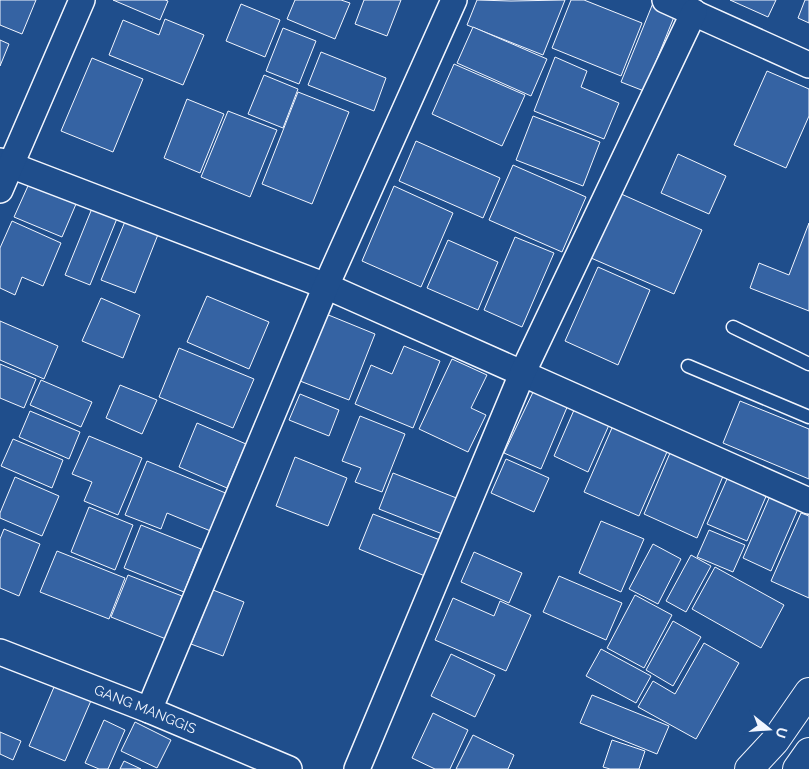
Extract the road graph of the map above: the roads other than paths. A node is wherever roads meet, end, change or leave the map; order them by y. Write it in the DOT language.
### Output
graph roads {
  1 [pos="454,0"];
  2 [pos="665,0"];
  3 [pos="73,3"];
  4 [pos="694,12"];
  5 [pos="809,64"];
  6 [pos="6,163"];
  7 [pos="0,190"];
  8 [pos="326,286"];
  9 [pos="733,327"];
  10 [pos="809,364"];
  11 [pos="688,366"];
  12 [pos="522,374"];
  13 [pos="809,417"];
  14 [pos="809,501"];
  15 [pos="0,652"];
  16 [pos="809,692"];
  17 [pos="148,710"];
  18 [pos="809,752"];
  19 [pos="288,769"];
  20 [pos="356,769"];
  21 [pos="749,769"];
  22 [pos="797,769"];
  1 -- 8 [label="street"];
  2 -- 4 [label="street"];
  3 -- 6 [label="street"];
  4 -- 5 [label="street"];
  4 -- 12 [label="street"];
  6 -- 7 [label="street"];
  6 -- 8 [label="street"];
  8 -- 12 [label="street"];
  8 -- 17 [label="street"];
  9 -- 10 [label="lane"];
  11 -- 13 [label="lane"];
  12 -- 14 [label="street"];
  12 -- 20 [label="street"];
  15 -- 17 [label="street, GANG MANGGIS"];
  16 -- 21 [label="highway"];
  17 -- 19 [label="street, GANG MANGGIS"];
  18 -- 22 [label="highway"];
}
